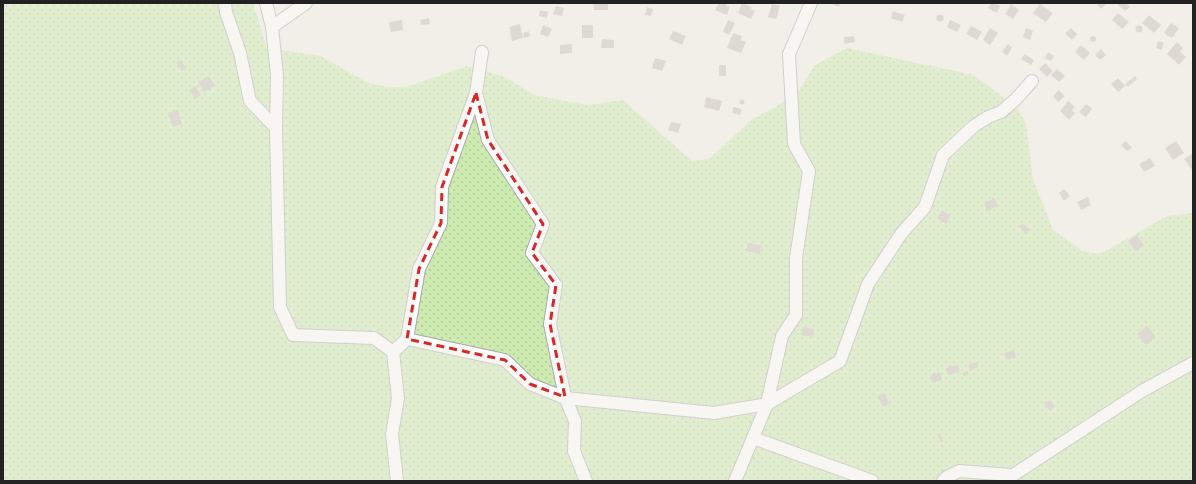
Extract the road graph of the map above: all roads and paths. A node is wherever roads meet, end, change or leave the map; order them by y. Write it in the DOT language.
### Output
graph roads {
  1 [pos="225,3"];
  2 [pos="266,3"];
  3 [pos="306,3"];
  4 [pos="811,3"];
  5 [pos="272,27"];
  6 [pos="482,52"];
  7 [pos="1032,81"];
  8 [pos="476,93"];
  9 [pos="276,128"];
  10 [pos="406,339"];
  11 [pos="393,352"];
  12 [pos="1193,363"];
  13 [pos="565,397"];
  14 [pos="767,404"];
  15 [pos="753,438"];
  16 [pos="1008,478"];
  17 [pos="397,481"];
  18 [pos="586,481"];
  19 [pos="735,481"];
  20 [pos="872,481"];
  21 [pos="943,481"];
  1 -- 9 [label="street"];
  2 -- 5 [label="street"];
  3 -- 5 [label="street"];
  4 -- 14 [label="street"];
  5 -- 9 [label="street"];
  6 -- 8 [label="street"];
  7 -- 14 [label="street"];
  8 -- 10 [label="street"];
  8 -- 13 [label="street"];
  9 -- 11 [label="street"];
  10 -- 11 [label="street"];
  10 -- 13 [label="street"];
  11 -- 17 [label="street"];
  12 -- 16 [label="street"];
  13 -- 14 [label="street"];
  13 -- 18 [label="street"];
  14 -- 15 [label="street"];
  15 -- 19 [label="street"];
  15 -- 20 [label="street"];
  16 -- 21 [label="street"];
}
